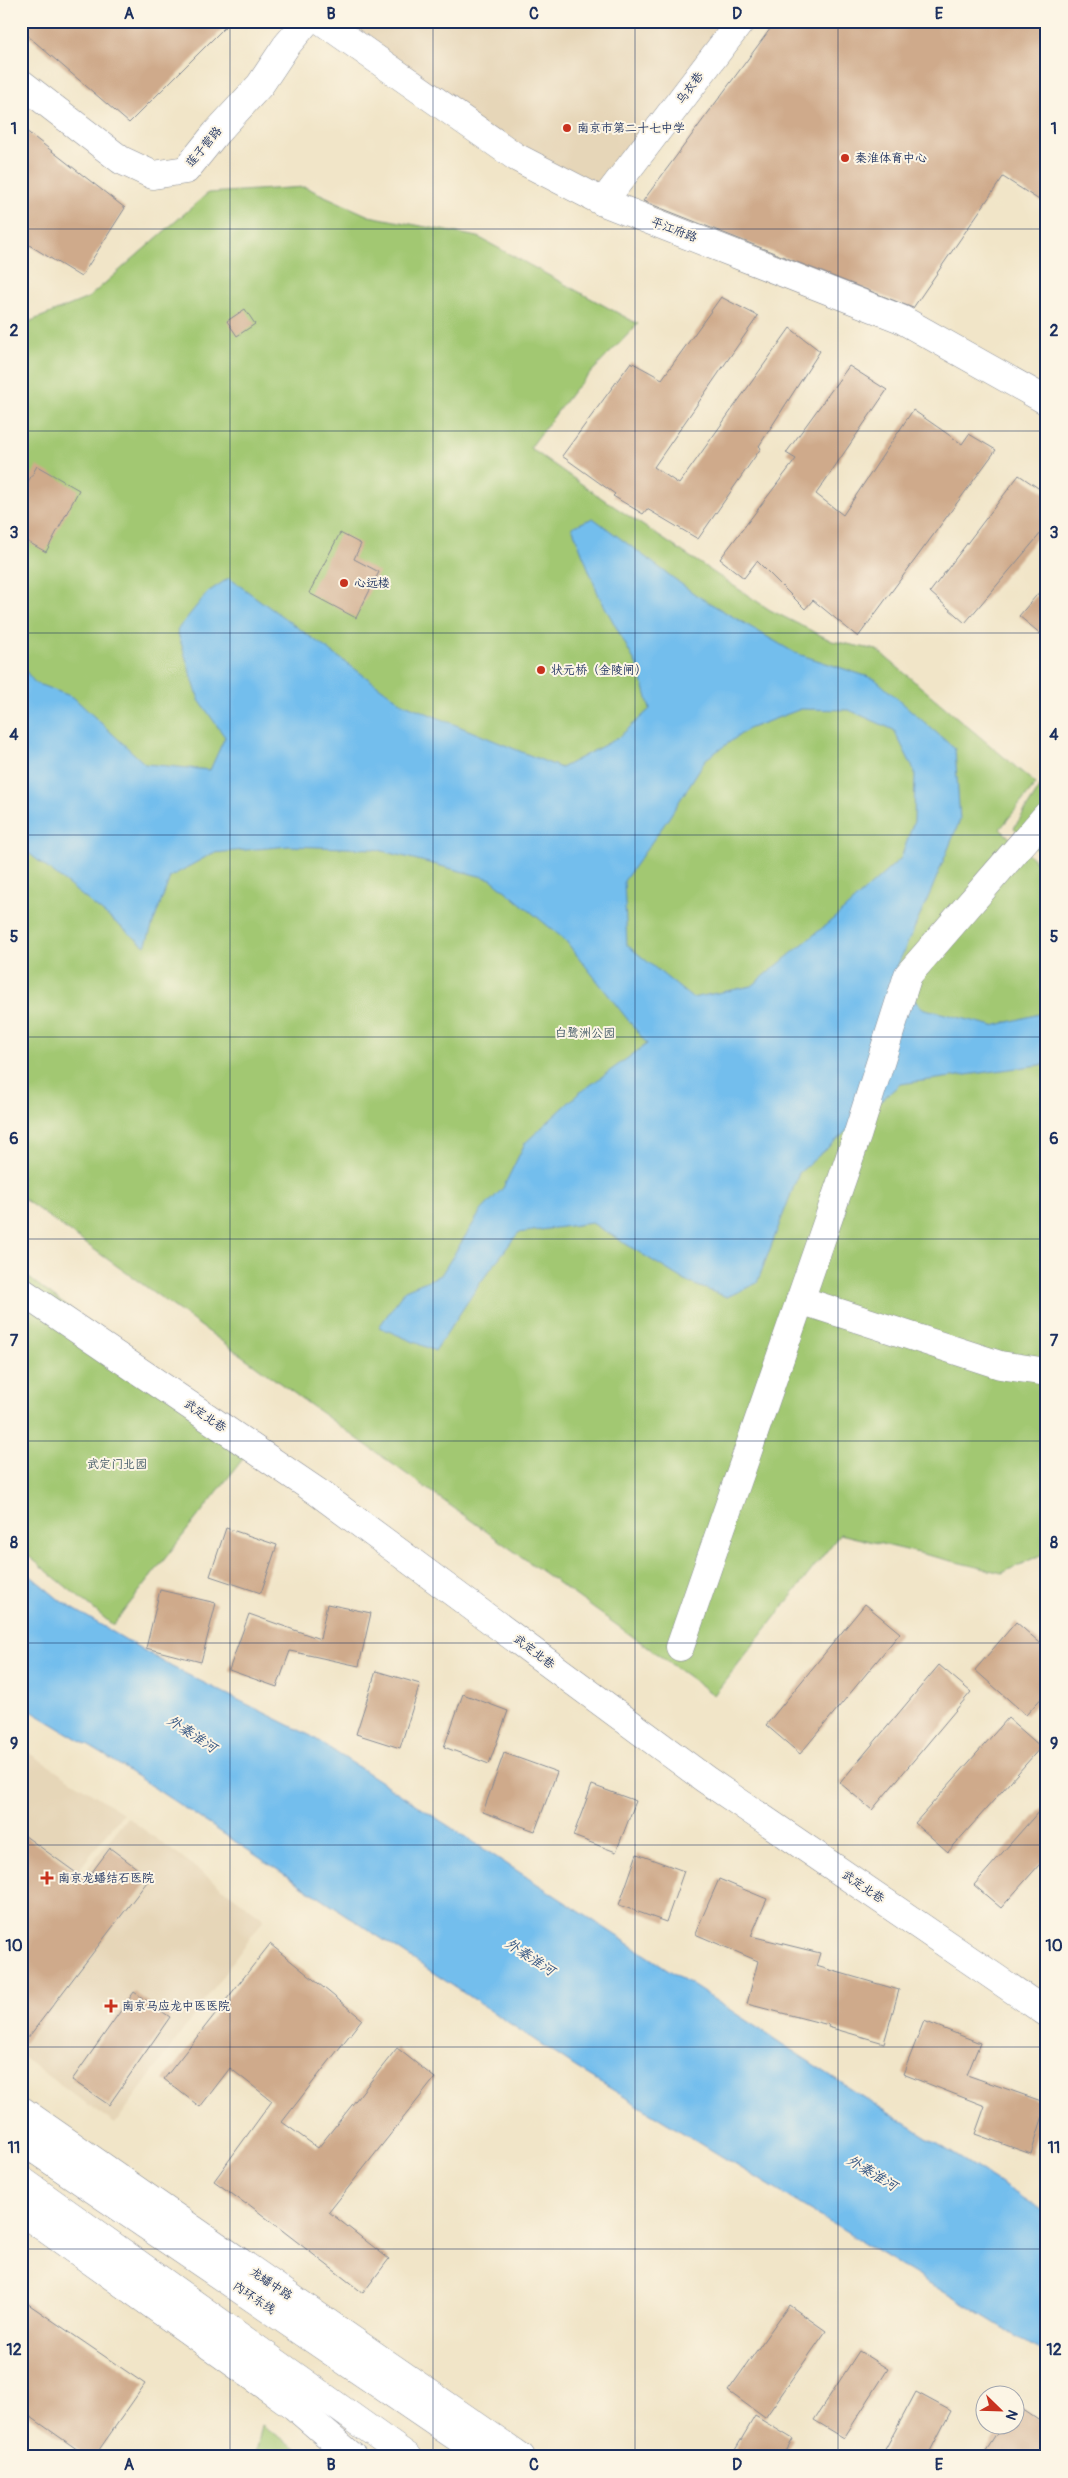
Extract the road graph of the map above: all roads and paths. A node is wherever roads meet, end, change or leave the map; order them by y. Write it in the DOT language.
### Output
graph roads {
  1 [pos="307,21"];
  2 [pos="322,21"];
  3 [pos="741,21"];
  4 [pos="21,83"];
  5 [pos="603,202"];
  6 [pos="1047,401"];
  7 [pos="1047,815"];
  8 [pos="21,1291"];
  9 [pos="800,1300"];
  10 [pos="1047,1372"];
  11 [pos="680,1647"];
  12 [pos="1047,2013"];
  13 [pos="21,2110"];
  14 [pos="21,2140"];
  15 [pos="21,2180"];
  16 [pos="21,2211"];
  17 [pos="353,2457"];
  18 [pos="408,2457"];
  19 [pos="486,2457"];
  20 [pos="522,2457"];
  1 -- 4 [label="main road, 莲子营路"];
  2 -- 5 [label="main road, 平江府路"];
  3 -- 5 [label="main road, 乌衣巷"];
  5 -- 6 [label="main road, 平江府路"];
  7 -- 9 [label="main road"];
  8 -- 12 [label="main road, 武定北巷"];
  9 -- 10 [label="main road"];
  9 -- 11 [label="main road"];
  13 -- 20 [label="main road, 龙蟠中路"];
  14 -- 19 [label="main road, 内环东线"];
  15 -- 18 [label="main road"];
  16 -- 17 [label="main road"];
}
